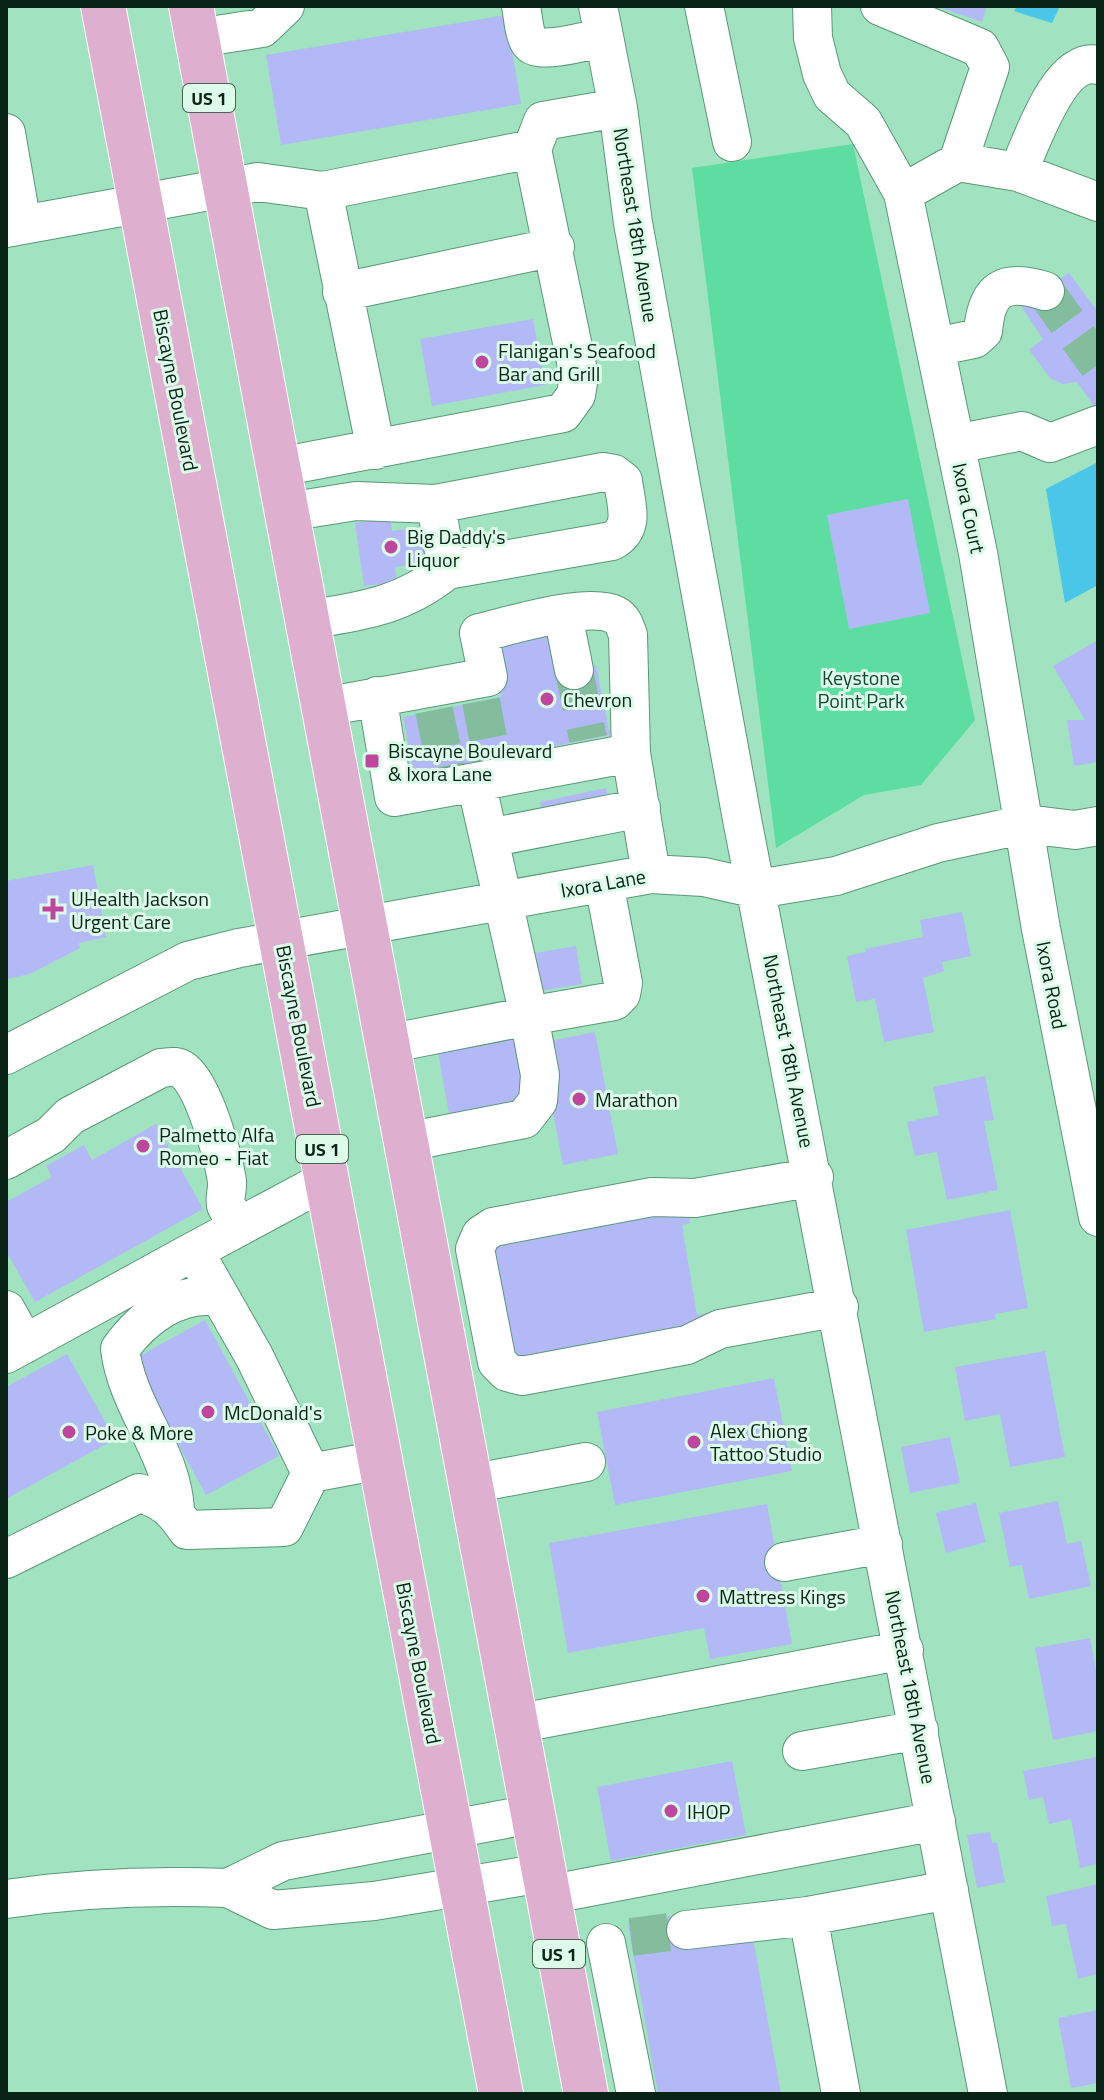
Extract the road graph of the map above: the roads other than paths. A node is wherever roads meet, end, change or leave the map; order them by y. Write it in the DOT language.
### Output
graph roads {
  1 [pos="103,6"];
  2 [pos="285,6"];
  3 [pos="521,6"];
  4 [pos="704,6"];
  5 [pos="812,6"];
  6 [pos="880,6"];
  7 [pos="601,21"];
  8 [pos="194,22"];
  9 [pos="1098,65"];
  10 [pos="618,108"];
  11 [pos="6,133"];
  12 [pos="732,142"];
  13 [pos="532,149"];
  14 [pos="958,162"];
  15 [pos="1018,172"];
  16 [pos="226,189"];
  17 [pos="323,191"];
  18 [pos="903,193"];
  19 [pos="1098,202"];
  20 [pos="140,205"];
  21 [pos="14,226"];
  22 [pos="555,247"];
  23 [pos="1045,291"];
  24 [pos="342,292"];
  25 [pos="935,347"];
  26 [pos="1098,425"];
  27 [pos="955,444"];
  28 [pos="376,450"];
  29 [pos="279,467"];
  30 [pos="436,504"];
  31 [pos="287,512"];
  32 [pos="447,570"];
  33 [pos="563,615"];
  34 [pos="307,620"];
  35 [pos="574,670"];
  36 [pos="377,696"];
  37 [pos="324,707"];
  38 [pos="631,753"];
  39 [pos="472,775"];
  40 [pos="394,797"];
  41 [pos="342,807"];
  42 [pos="641,808"];
  43 [pos="1026,824"];
  44 [pos="1098,826"];
  45 [pos="489,838"];
  46 [pos="651,874"];
  47 [pos="604,883"];
  48 [pos="757,889"];
  49 [pos="505,902"];
  50 [pos="365,927"];
  51 [pos="282,940"];
  52 [pos="529,1016"];
  53 [pos="387,1044"];
  54 [pos="6,1055"];
  55 [pos="406,1142"];
  56 [pos="6,1160"];
  57 [pos="814,1177"];
  58 [pos="328,1179"];
  59 [pos="1098,1217"];
  60 [pos="239,1227"];
  61 [pos="194,1251"];
  62 [pos="220,1297"];
  63 [pos="839,1307"];
  64 [pos="6,1310"];
  65 [pos="15,1349"];
  66 [pos="380,1460"];
  67 [pos="586,1462"];
  68 [pos="311,1473"];
  69 [pos="470,1484"];
  70 [pos="175,1511"];
  71 [pos="883,1544"];
  72 [pos="6,1559"];
  73 [pos="784,1562"];
  74 [pos="904,1650"];
  75 [pos="515,1724"];
  76 [pos="919,1730"];
  77 [pos="802,1751"];
  78 [pos="532,1814"];
  79 [pos="936,1821"];
  80 [pos="450,1830"];
  81 [pos="545,1884"];
  82 [pos="228,1888"];
  83 [pos="463,1888"];
  84 [pos="949,1890"];
  85 [pos="6,1899"];
  86 [pos="808,1916"];
  87 [pos="686,1930"];
  88 [pos="559,1955"];
  89 [pos="501,2094"];
  90 [pos="586,2094"];
  91 [pos="636,2094"];
  92 [pos="841,2094"];
  93 [pos="988,2094"];
  1 -- 20 [label="main road, Biscayne Boulevard / US 1"];
  2 -- 8 [label="street"];
  3 -- 7 [label="street"];
  4 -- 12 [label="street"];
  5 -- 18 [label="street, Ixora Court"];
  6 -- 14 [label="street"];
  7 -- 10 [label="street, Northeast 18th Avenue"];
  8 -- 16 [label="main road, US 1"];
  9 -- 15 [label="street"];
  10 -- 13 [label="street"];
  10 -- 48 [label="street, Northeast 18th Avenue"];
  11 -- 21 [label="street"];
  13 -- 17 [label="street"];
  13 -- 22 [label="street"];
  14 -- 15 [label="street"];
  14 -- 18 [label="street"];
  15 -- 19 [label="street"];
  16 -- 17 [label="street"];
  16 -- 20 [label="street"];
  16 -- 29 [label="main road, US 1"];
  17 -- 24 [label="street"];
  18 -- 25 [label="street, Ixora Court"];
  20 -- 21 [label="street"];
  20 -- 51 [label="main road, Biscayne Boulevard / US 1"];
  22 -- 24 [label="street"];
  22 -- 28 [label="street"];
  23 -- 25 [label="street"];
  24 -- 28 [label="street"];
  25 -- 27 [label="street, Ixora Court"];
  26 -- 27 [label="street"];
  27 -- 43 [label="street, Ixora Court"];
  28 -- 29 [label="street"];
  29 -- 31 [label="main road, US 1"];
  30 -- 31 [label="street"];
  30 -- 32 [label="street"];
  30 -- 32 [label="street"];
  31 -- 34 [label="main road, US 1"];
  32 -- 34 [label="street"];
  33 -- 35 [label="street"];
  33 -- 36 [label="street"];
  33 -- 38 [label="street"];
  34 -- 37 [label="main road, US 1"];
  36 -- 37 [label="street"];
  36 -- 40 [label="street"];
  37 -- 41 [label="main road, US 1"];
  38 -- 39 [label="street"];
  38 -- 42 [label="street"];
  39 -- 40 [label="street"];
  39 -- 45 [label="street"];
  40 -- 41 [label="street"];
  41 -- 50 [label="main road, US 1"];
  42 -- 45 [label="street"];
  42 -- 46 [label="street"];
  43 -- 44 [label="street"];
  43 -- 48 [label="street, Ixora Lane"];
  43 -- 59 [label="street, Ixora Road"];
  45 -- 49 [label="street"];
  46 -- 47 [label="street, Ixora Lane"];
  46 -- 48 [label="street, Ixora Lane"];
  47 -- 49 [label="street, Ixora Lane"];
  47 -- 52 [label="street"];
  48 -- 57 [label="street, Northeast 18th Avenue"];
  49 -- 50 [label="street, Ixora Lane"];
  49 -- 52 [label="street"];
  50 -- 51 [label="street, Ixora Lane"];
  50 -- 53 [label="main road, US 1"];
  51 -- 54 [label="street, Ixora Lane"];
  51 -- 58 [label="main road, Biscayne Boulevard / US 1"];
  52 -- 53 [label="street"];
  52 -- 55 [label="street"];
  53 -- 55 [label="main road, US 1"];
  55 -- 69 [label="main road, US 1"];
  56 -- 60 [label="street"];
  57 -- 63 [label="street, Northeast 18th Avenue"];
  57 -- 63 [label="street"];
  58 -- 60 [label="street"];
  58 -- 66 [label="main road, Biscayne Boulevard / US 1"];
  60 -- 61 [label="street"];
  61 -- 62 [label="street"];
  61 -- 65 [label="street"];
  62 -- 68 [label="street"];
  62 -- 70 [label="street"];
  63 -- 71 [label="street, Northeast 18th Avenue"];
  64 -- 65 [label="street"];
  66 -- 68 [label="street"];
  66 -- 80 [label="main road, Biscayne Boulevard / US 1"];
  67 -- 69 [label="street"];
  68 -- 70 [label="street"];
  69 -- 75 [label="main road, US 1"];
  70 -- 72 [label="street"];
  71 -- 73 [label="street"];
  71 -- 74 [label="street, Northeast 18th Avenue"];
  74 -- 75 [label="street"];
  74 -- 76 [label="street, Northeast 18th Avenue"];
  75 -- 78 [label="main road, US 1"];
  76 -- 77 [label="street"];
  76 -- 79 [label="street, Northeast 18th Avenue"];
  78 -- 80 [label="street"];
  78 -- 81 [label="main road, US 1"];
  79 -- 81 [label="street"];
  79 -- 84 [label="street, Northeast 18th Avenue"];
  80 -- 82 [label="street"];
  80 -- 83 [label="main road, Biscayne Boulevard / US 1"];
  81 -- 83 [label="street"];
  81 -- 88 [label="main road, US 1"];
  82 -- 83 [label="street"];
  82 -- 85 [label="street"];
  83 -- 89 [label="main road, Biscayne Boulevard / US 1"];
  84 -- 86 [label="street"];
  84 -- 93 [label="street, Northeast 18th Avenue"];
  86 -- 87 [label="street"];
  86 -- 92 [label="street"];
  88 -- 90 [label="main road, US 1"];
  88 -- 91 [label="street"];
}
